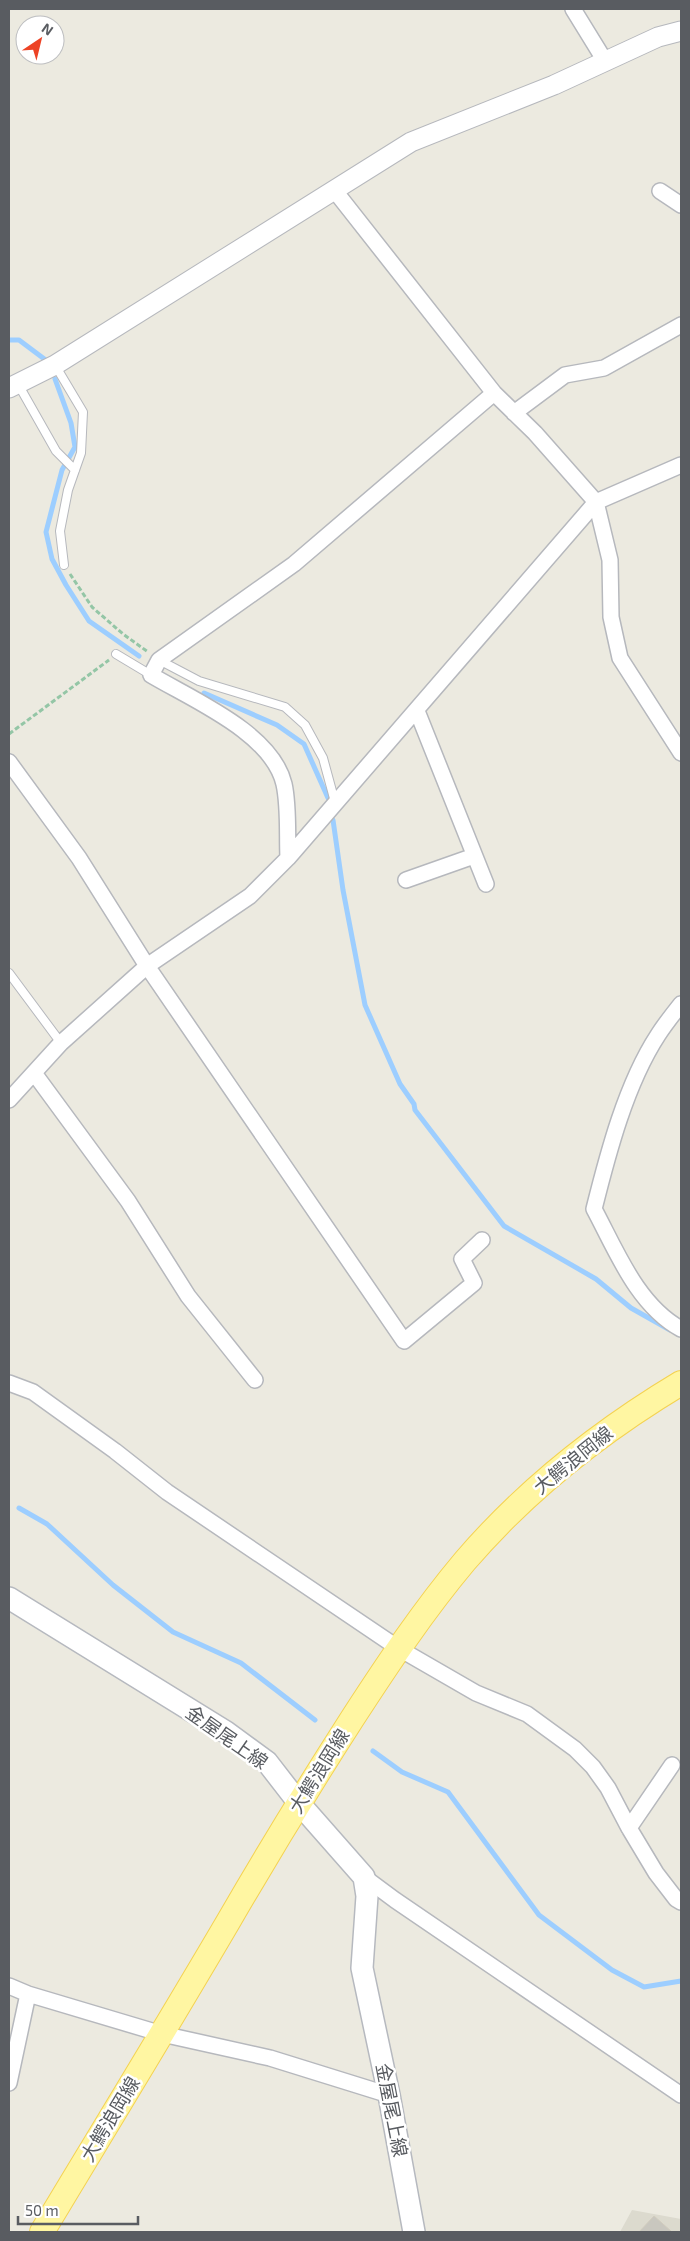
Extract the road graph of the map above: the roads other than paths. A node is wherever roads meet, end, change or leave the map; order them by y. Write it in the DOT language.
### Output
graph roads {
  1 [pos="573,9"];
  2 [pos="681,31"];
  3 [pos="604,61"];
  4 [pos="335,191"];
  5 [pos="660,191"];
  6 [pos="681,205"];
  7 [pos="681,325"];
  8 [pos="56,365"];
  9 [pos="13,386"];
  10 [pos="494,393"];
  11 [pos="514,413"];
  12 [pos="681,465"];
  13 [pos="75,470"];
  14 [pos="596,502"];
  15 [pos="64,565"];
  16 [pos="116,654"];
  17 [pos="159,660"];
  18 [pos="151,675"];
  19 [pos="417,712"];
  20 [pos="681,753"];
  21 [pos="9,762"];
  22 [pos="335,804"];
  23 [pos="474,856"];
  24 [pos="288,858"];
  25 [pos="406,880"];
  26 [pos="486,884"];
  27 [pos="147,966"];
  28 [pos="9,973"];
  29 [pos="681,1004"];
  30 [pos="60,1043"];
  31 [pos="34,1073"];
  32 [pos="9,1100"];
  33 [pos="482,1240"];
  34 [pos="681,1329"];
  35 [pos="255,1380"];
  36 [pos="9,1383"];
  37 [pos="681,1383"];
  38 [pos="9,1598"];
  39 [pos="398,1648"];
  40 [pos="672,1765"];
  41 [pos="298,1802"];
  42 [pos="629,1828"];
  43 [pos="364,1876"];
  44 [pos="680,1897"];
  45 [pos="9,1986"];
  46 [pos="28,1994"];
  47 [pos="162,2034"];
  48 [pos="9,2083"];
  49 [pos="389,2095"];
  50 [pos="681,2095"];
  51 [pos="42,2232"];
  52 [pos="414,2232"];
  1 -- 3 [label="street"];
  2 -- 3 [label="street"];
  3 -- 4 [label="street"];
  4 -- 8 [label="street"];
  4 -- 10 [label="street"];
  5 -- 6 [label="street"];
  7 -- 11 [label="street"];
  8 -- 9 [label="street"];
  8 -- 13 [label="lane"];
  9 -- 13 [label="lane"];
  10 -- 11 [label="street"];
  10 -- 17 [label="street"];
  11 -- 14 [label="street"];
  12 -- 14 [label="street"];
  13 -- 15 [label="lane"];
  14 -- 19 [label="street"];
  14 -- 20 [label="street"];
  16 -- 18 [label="lane"];
  17 -- 18 [label="street"];
  17 -- 22 [label="lane"];
  18 -- 24 [label="street"];
  19 -- 22 [label="street"];
  19 -- 23 [label="street"];
  21 -- 27 [label="street"];
  22 -- 24 [label="street"];
  23 -- 25 [label="street"];
  23 -- 26 [label="street"];
  24 -- 27 [label="street"];
  27 -- 30 [label="street"];
  27 -- 33 [label="street"];
  28 -- 30 [label="lane"];
  29 -- 34 [label="street"];
  30 -- 31 [label="street"];
  31 -- 32 [label="street"];
  31 -- 35 [label="street"];
  36 -- 39 [label="street"];
  37 -- 39 [label="main road, 大鰐浪岡線"];
  38 -- 41 [label="main road, 金屋尾上線"];
  39 -- 41 [label="main road, 大鰐浪岡線"];
  39 -- 42 [label="street"];
  40 -- 42 [label="street"];
  41 -- 43 [label="main road, 金屋尾上線"];
  41 -- 47 [label="main road, 大鰐浪岡線"];
  42 -- 44 [label="street"];
  43 -- 49 [label="main road, 金屋尾上線"];
  43 -- 50 [label="street"];
  45 -- 46 [label="street"];
  46 -- 47 [label="street"];
  46 -- 48 [label="street"];
  47 -- 49 [label="street"];
  47 -- 51 [label="main road, 大鰐浪岡線"];
  49 -- 52 [label="main road, 金屋尾上線"];
}
